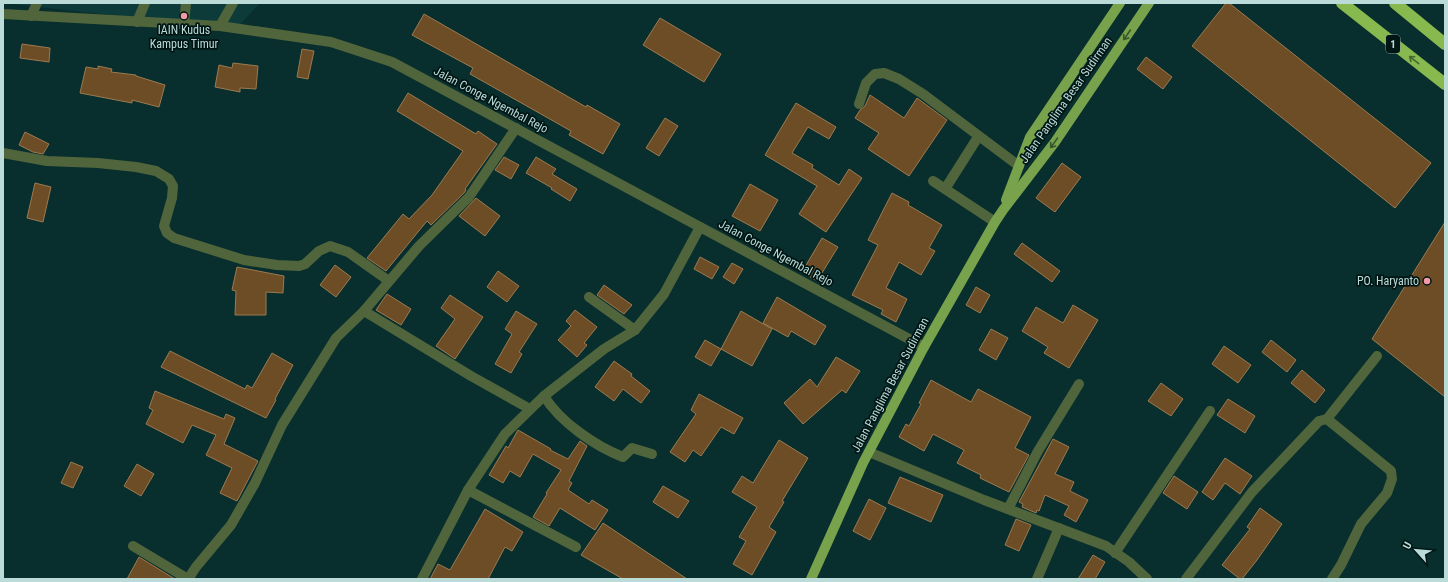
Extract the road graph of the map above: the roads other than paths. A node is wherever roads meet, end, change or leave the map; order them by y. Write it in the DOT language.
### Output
graph roads {
  1 [pos="37,3"];
  2 [pos="145,3"];
  3 [pos="186,3"];
  4 [pos="233,3"];
  5 [pos="1120,3"];
  6 [pos="1149,3"];
  7 [pos="1342,3"];
  8 [pos="1395,3"];
  9 [pos="3,14"];
  10 [pos="31,16"];
  11 [pos="137,22"];
  12 [pos="184,24"];
  13 [pos="220,26"];
  14 [pos="1445,44"];
  15 [pos="1445,84"];
  16 [pos="859,104"];
  17 [pos="516,128"];
  18 [pos="978,137"];
  19 [pos="3,153"];
  20 [pos="1019,166"];
  21 [pos="933,181"];
  22 [pos="945,189"];
  23 [pos="1003,210"];
  24 [pos="995,222"];
  25 [pos="700,227"];
  26 [pos="390,280"];
  27 [pos="589,297"];
  28 [pos="364,311"];
  29 [pos="635,330"];
  30 [pos="924,347"];
  31 [pos="1377,356"];
  32 [pos="1079,384"];
  33 [pos="544,396"];
  34 [pos="530,409"];
  35 [pos="1210,411"];
  36 [pos="1327,419"];
  37 [pos="869,452"];
  38 [pos="652,454"];
  39 [pos="468,490"];
  40 [pos="1008,509"];
  41 [pos="1059,528"];
  42 [pos="133,546"];
  43 [pos="576,547"];
  44 [pos="1115,553"];
  45 [pos="188,579"];
  46 [pos="422,579"];
  47 [pos="811,579"];
  48 [pos="1037,579"];
  49 [pos="1147,579"];
  50 [pos="1186,579"];
  51 [pos="1332,579"];
  1 -- 10 [label="street"];
  2 -- 11 [label="street"];
  3 -- 12 [label="street"];
  4 -- 13 [label="street"];
  5 -- 20 [label="main road, Jalan Panglima Besar Sudirman"];
  6 -- 23 [label="main road, Jalan Panglima Besar Sudirman, one-way"];
  15 -- 7 [label="highway, 1, one-way"];
  8 -- 14 [label="highway"];
  9 -- 10 [label="street, Jalan Conge Ngembal Rejo"];
  10 -- 11 [label="street, Jalan Conge Ngembal Rejo"];
  11 -- 12 [label="street, Jalan Conge Ngembal Rejo"];
  12 -- 13 [label="street, Jalan Conge Ngembal Rejo"];
  13 -- 17 [label="street, Jalan Conge Ngembal Rejo"];
  16 -- 18 [label="street"];
  17 -- 25 [label="street, Jalan Conge Ngembal Rejo"];
  17 -- 26 [label="street"];
  18 -- 20 [label="street"];
  18 -- 22 [label="street"];
  19 -- 26 [label="street"];
  20 -- 23 [label="main road, Jalan Panglima Besar Sudirman"];
  21 -- 22 [label="street"];
  22 -- 24 [label="street"];
  23 -- 24 [label="main road, Jalan Panglima Besar Sudirman"];
  24 -- 30 [label="main road, Jalan Panglima Besar Sudirman"];
  25 -- 29 [label="street"];
  25 -- 30 [label="street, Jalan Conge Ngembal Rejo"];
  26 -- 28 [label="street"];
  27 -- 29 [label="street"];
  28 -- 34 [label="street"];
  28 -- 45 [label="street"];
  29 -- 33 [label="street"];
  30 -- 37 [label="main road, Jalan Panglima Besar Sudirman"];
  31 -- 36 [label="street"];
  32 -- 40 [label="street"];
  33 -- 34 [label="street"];
  33 -- 38 [label="street"];
  34 -- 39 [label="street"];
  35 -- 44 [label="street"];
  36 -- 50 [label="street"];
  36 -- 51 [label="street"];
  37 -- 40 [label="street"];
  37 -- 47 [label="main road, Jalan Panglima Besar Sudirman"];
  39 -- 43 [label="street"];
  39 -- 46 [label="street"];
  40 -- 41 [label="street"];
  41 -- 44 [label="street"];
  41 -- 48 [label="street"];
  42 -- 45 [label="street"];
  44 -- 49 [label="street"];
}
